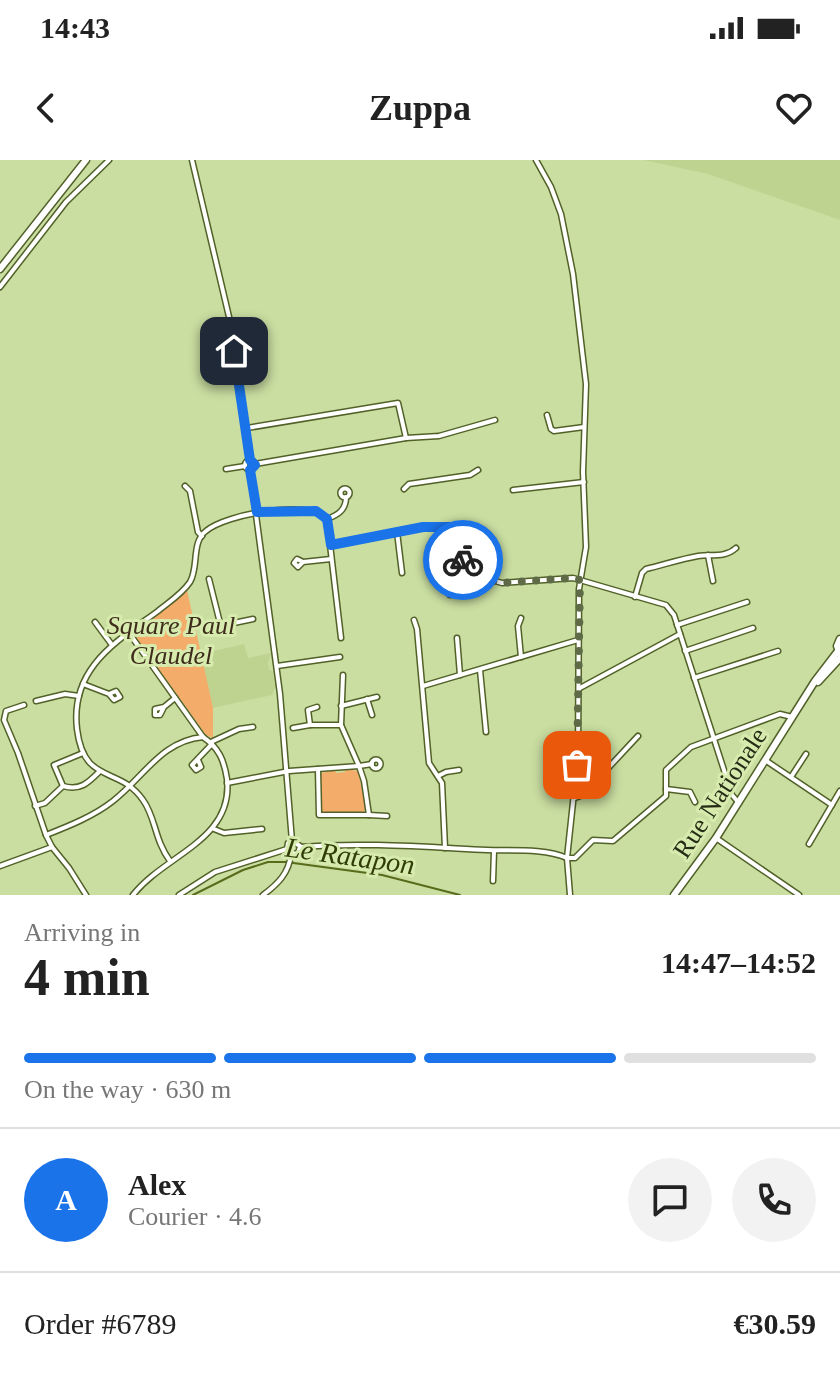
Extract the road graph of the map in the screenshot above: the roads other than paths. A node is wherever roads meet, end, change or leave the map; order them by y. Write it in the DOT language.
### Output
graph roads {
  1 [pos="86,160"];
  2 [pos="109,160"];
  3 [pos="192,160"];
  4 [pos="536,160"];
  5 [pos="0,269"];
  6 [pos="0,287"];
  7 [pos="547,415"];
  8 [pos="495,420"];
  9 [pos="584,427"];
  10 [pos="247,428"];
  11 [pos="406,438"];
  12 [pos="252,462"];
  13 [pos="248,468"];
  14 [pos="226,469"];
  15 [pos="478,470"];
  16 [pos="584,482"];
  17 [pos="185,486"];
  18 [pos="404,489"];
  19 [pos="513,490"];
  20 [pos="346,497"];
  21 [pos="257,512"];
  22 [pos="327,519"];
  23 [pos="397,532"];
  24 [pos="202,536"];
  25 [pos="331,545"];
  26 [pos="736,548"];
  27 [pos="708,555"];
  28 [pos="331,559"];
  29 [pos="303,562"];
  30 [pos="402,573"];
  31 [pos="470,578"];
  32 [pos="209,579"];
  33 [pos="580,580"];
  34 [pos="713,581"];
  35 [pos="450,595"];
  36 [pos="635,597"];
  37 [pos="747,602"];
  38 [pos="521,618"];
  39 [pos="253,619"];
  40 [pos="414,620"];
  41 [pos="95,622"];
  42 [pos="677,626"];
  43 [pos="753,628"];
  44 [pos="129,633"];
  45 [pos="680,634"];
  46 [pos="341,638"];
  47 [pos="457,638"];
  48 [pos="840,639"];
  49 [pos="578,640"];
  50 [pos="112,645"];
  51 [pos="685,651"];
  52 [pos="778,651"];
  53 [pos="839,654"];
  54 [pos="340,657"];
  55 [pos="521,657"];
  56 [pos="277,666"];
  57 [pos="480,670"];
  58 [pos="343,675"];
  59 [pos="460,675"];
  60 [pos="694,678"];
  61 [pos="83,684"];
  62 [pos="423,686"];
  63 [pos="579,688"];
  64 [pos="109,694"];
  65 [pos="79,696"];
  66 [pos="377,697"];
  67 [pos="175,698"];
  68 [pos="367,699"];
  69 [pos="36,701"];
  70 [pos="24,705"];
  71 [pos="341,706"];
  72 [pos="164,707"];
  73 [pos="317,707"];
  74 [pos="794,713"];
  75 [pos="372,715"];
  76 [pos="310,725"];
  77 [pos="341,725"];
  78 [pos="253,727"];
  79 [pos="293,728"];
  80 [pos="486,732"];
  81 [pos="638,736"];
  82 [pos="203,737"];
  83 [pos="713,738"];
  84 [pos="211,743"];
  85 [pos="83,753"];
  86 [pos="806,754"];
  87 [pos="198,760"];
  88 [pos="765,760"];
  89 [pos="372,764"];
  90 [pos="359,766"];
  91 [pos="318,769"];
  92 [pos="459,770"];
  93 [pos="289,771"];
  94 [pos="99,772"];
  95 [pos="438,776"];
  96 [pos="791,777"];
  97 [pos="227,783"];
  98 [pos="130,785"];
  99 [pos="63,786"];
  100 [pos="666,789"];
  101 [pos="840,791"];
  102 [pos="573,798"];
  103 [pos="695,802"];
  104 [pos="739,803"];
  105 [pos="832,805"];
  106 [pos="35,806"];
  107 [pos="369,815"];
  108 [pos="387,816"];
  109 [pos="214,829"];
  110 [pos="262,829"];
  111 [pos="46,835"];
  112 [pos="716,838"];
  113 [pos="292,841"];
  114 [pos="809,844"];
  115 [pos="52,847"];
  116 [pos="300,847"];
  117 [pos="445,848"];
  118 [pos="287,849"];
  119 [pos="494,851"];
  120 [pos="567,858"];
  121 [pos="291,859"];
  122 [pos="170,861"];
  123 [pos="0,866"];
  124 [pos="493,881"];
  125 [pos="86,895"];
  126 [pos="133,895"];
  127 [pos="179,895"];
  128 [pos="263,895"];
  129 [pos="570,895"];
  130 [pos="674,895"];
  131 [pos="799,895"];
  1 -- 5 [label="main road"];
  2 -- 6 [label="street"];
  3 -- 10 [label="street"];
  4 -- 9 [label="street"];
  7 -- 9 [label="street"];
  8 -- 11 [label="street"];
  9 -- 16 [label="street"];
  10 -- 11 [label="street"];
  10 -- 12 [label="street"];
  11 -- 12 [label="street"];
  12 -- 13 [label="street"];
  13 -- 14 [label="street"];
  13 -- 21 [label="street"];
  15 -- 18 [label="street"];
  16 -- 19 [label="street"];
  16 -- 33 [label="street"];
  17 -- 24 [label="street"];
  20 -- 22 [label="street"];
  21 -- 22 [label="street"];
  21 -- 24 [label="street"];
  21 -- 56 [label="street"];
  22 -- 25 [label="street"];
  23 -- 25 [label="street"];
  23 -- 30 [label="street"];
  23 -- 31 [label="street"];
  24 -- 44 [label="street"];
  25 -- 28 [label="street"];
  26 -- 27 [label="street"];
  27 -- 34 [label="street"];
  27 -- 36 [label="street"];
  28 -- 29 [label="street"];
  28 -- 46 [label="street"];
  31 -- 33 [label="street"];
  31 -- 35 [label="street"];
  32 -- 39 [label="street"];
  33 -- 36 [label="street"];
  33 -- 49 [label="street"];
  36 -- 42 [label="street"];
  37 -- 42 [label="street"];
  38 -- 55 [label="street"];
  40 -- 62 [label="street"];
  41 -- 50 [label="street"];
  42 -- 45 [label="street"];
  43 -- 51 [label="street"];
  44 -- 50 [label="street"];
  44 -- 67 [label="street"];
  45 -- 51 [label="street"];
  45 -- 63 [label="street"];
  47 -- 59 [label="street"];
  48 -- 53 [label="main road"];
  49 -- 55 [label="street"];
  49 -- 63 [label="street"];
  50 -- 61 [label="street"];
  51 -- 60 [label="street"];
  52 -- 60 [label="street"];
  53 -- 74 [label="main road, Rue Nationale"];
  54 -- 56 [label="street"];
  55 -- 57 [label="street"];
  56 -- 93 [label="street"];
  57 -- 59 [label="street"];
  57 -- 80 [label="street"];
  58 -- 71 [label="street"];
  59 -- 62 [label="street"];
  60 -- 83 [label="street"];
  61 -- 64 [label="street"];
  61 -- 65 [label="street"];
  62 -- 95 [label="street"];
  63 -- 102 [label="street"];
  65 -- 69 [label="street"];
  65 -- 85 [label="street"];
  66 -- 68 [label="street"];
  67 -- 72 [label="street"];
  67 -- 82 [label="street"];
  68 -- 71 [label="street"];
  68 -- 75 [label="street"];
  70 -- 106 [label="street"];
  71 -- 77 [label="street"];
  73 -- 76 [label="street"];
  74 -- 83 [label="street"];
  74 -- 88 [label="main road, Rue Nationale"];
  76 -- 77 [label="street"];
  76 -- 79 [label="street"];
  77 -- 90 [label="street"];
  78 -- 84 [label="street"];
  81 -- 102 [label="street"];
  82 -- 84 [label="street"];
  82 -- 98 [label="street"];
  83 -- 100 [label="street"];
  83 -- 104 [label="street"];
  84 -- 87 [label="street"];
  84 -- 97 [label="street"];
  85 -- 94 [label="street"];
  85 -- 99 [label="street"];
  86 -- 96 [label="street"];
  88 -- 96 [label="street"];
  88 -- 104 [label="main road, Rue Nationale"];
  89 -- 90 [label="street"];
  90 -- 91 [label="street"];
  90 -- 107 [label="street"];
  91 -- 93 [label="street"];
  91 -- 107 [label="street"];
  92 -- 95 [label="street"];
  93 -- 97 [label="street"];
  93 -- 113 [label="street"];
  94 -- 98 [label="street"];
  94 -- 99 [label="street"];
  95 -- 117 [label="street"];
  96 -- 105 [label="street"];
  97 -- 109 [label="street"];
  98 -- 111 [label="street"];
  98 -- 122 [label="street"];
  99 -- 106 [label="street"];
  100 -- 103 [label="street"];
  100 -- 120 [label="street"];
  101 -- 105 [label="street"];
  102 -- 120 [label="street"];
  104 -- 112 [label="main road, Rue Nationale"];
  105 -- 114 [label="street"];
  106 -- 111 [label="street"];
  107 -- 108 [label="street"];
  109 -- 110 [label="street"];
  109 -- 122 [label="street"];
  111 -- 115 [label="street"];
  112 -- 130 [label="main road, Rue Nationale"];
  112 -- 131 [label="street"];
  113 -- 116 [label="street"];
  113 -- 118 [label="street"];
  115 -- 123 [label="street"];
  115 -- 125 [label="street"];
  116 -- 117 [label="street"];
  116 -- 121 [label="street"];
  117 -- 119 [label="street"];
  118 -- 121 [label="street"];
  118 -- 127 [label="street"];
  119 -- 120 [label="street"];
  119 -- 124 [label="street"];
  120 -- 129 [label="street"];
  121 -- 128 [label="street"];
  122 -- 126 [label="street"];
}
